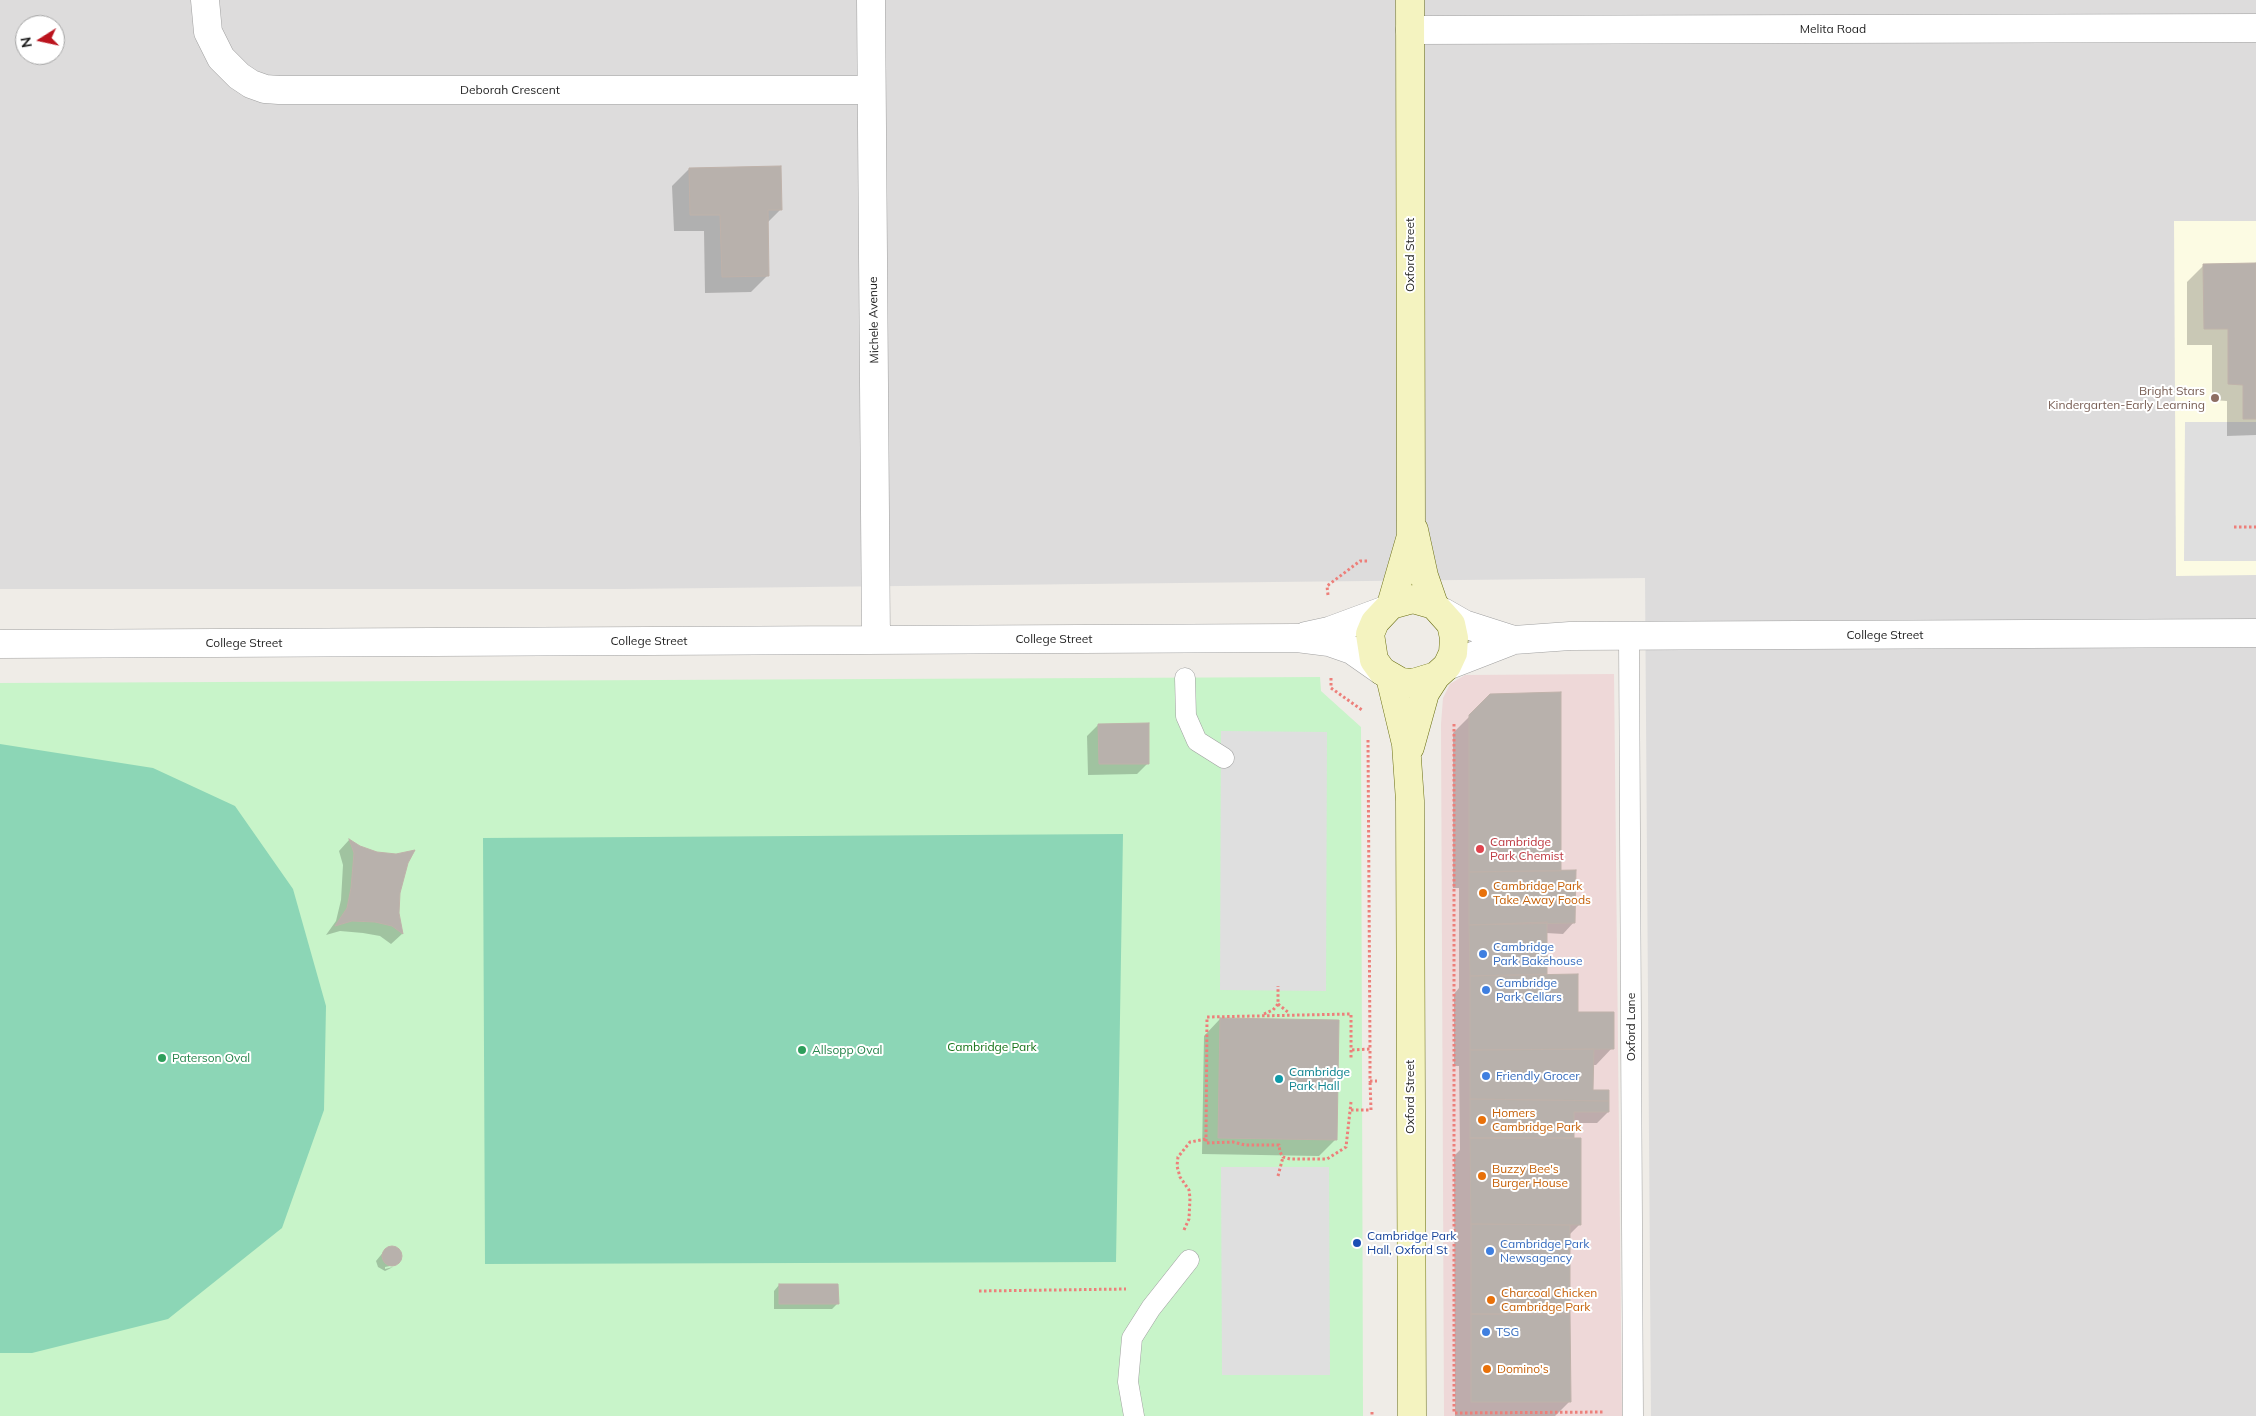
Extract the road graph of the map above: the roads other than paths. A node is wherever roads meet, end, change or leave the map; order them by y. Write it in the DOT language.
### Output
graph roads {
  1 [pos="205,0"];
  2 [pos="871,0"];
  3 [pos="1410,0"];
  4 [pos="2256,28"];
  5 [pos="1410,30"];
  6 [pos="871,90"];
  7 [pos="1412,511"];
  8 [pos="1387,608"];
  9 [pos="1438,609"];
  10 [pos="2256,633"];
  11 [pos="1629,637"];
  12 [pos="1297,638"];
  13 [pos="876,640"];
  14 [pos="1514,640"];
  15 [pos="0,644"];
  16 [pos="1441,671"];
  17 [pos="1386,674"];
  18 [pos="1185,678"];
  19 [pos="1224,758"];
  20 [pos="1408,779"];
  21 [pos="1189,1260"];
  22 [pos="1134,1416"];
  23 [pos="1412,1416"];
  24 [pos="1632,1416"];
  1 -- 6 [label="street, Deborah Crescent"];
  2 -- 6 [label="street, Michele Avenue"];
  3 -- 5 [label="street, Oxford Street"];
  4 -- 5 [label="street, Melita Road"];
  5 -- 7 [label="street, Oxford Street"];
  6 -- 13 [label="street, Michele Avenue"];
  7 -- 8 [label="street, Oxford Street"];
  7 -- 9 [label="street, Oxford Street"];
  8 -- 9 [label="street"];
  8 -- 12 [label="street, College Street"];
  8 -- 17 [label="street"];
  9 -- 14 [label="street, College Street"];
  9 -- 16 [label="street"];
  10 -- 11 [label="street, College Street"];
  11 -- 14 [label="street, College Street"];
  11 -- 24 [label="lane, Oxford Lane"];
  12 -- 13 [label="street, College Street"];
  12 -- 17 [label="street, College Street"];
  13 -- 15 [label="street, College Street"];
  14 -- 16 [label="street, College Street"];
  16 -- 17 [label="street"];
  16 -- 20 [label="street, Oxford Street"];
  17 -- 20 [label="street, Oxford Street"];
  18 -- 19 [label="lane"];
  20 -- 23 [label="street, Oxford Street"];
  21 -- 22 [label="lane"];
}
